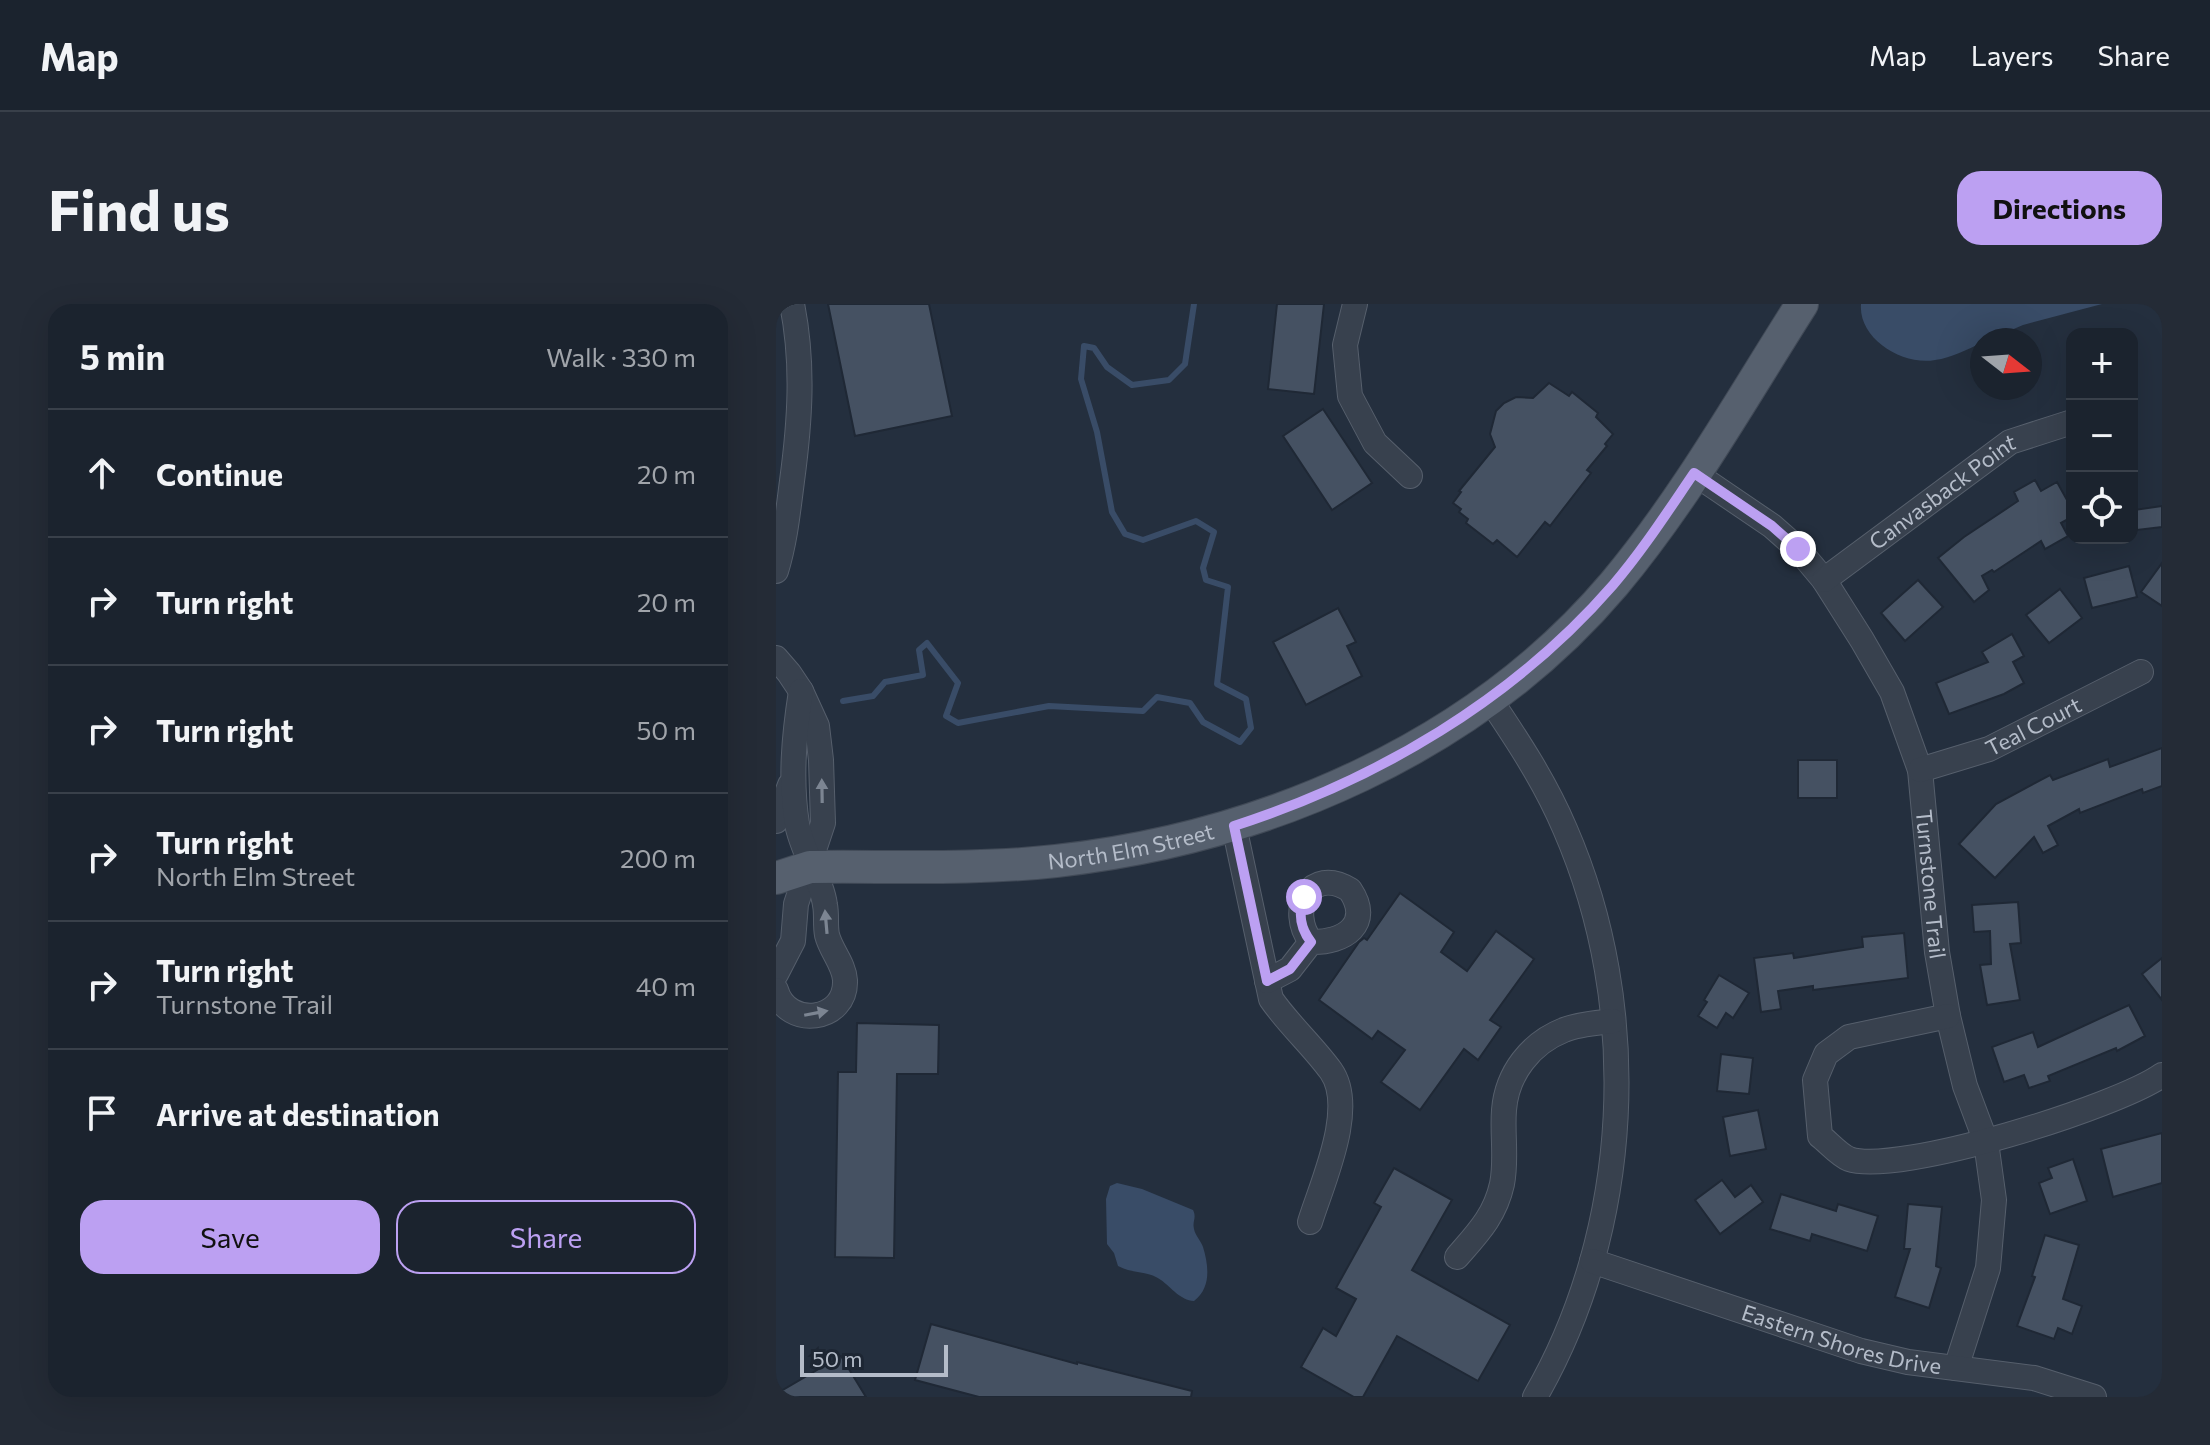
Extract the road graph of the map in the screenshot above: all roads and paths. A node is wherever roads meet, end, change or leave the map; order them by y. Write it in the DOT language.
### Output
graph roads {
  1 [pos="792,304"];
  2 [pos="1355,304"];
  3 [pos="1802,304"];
  4 [pos="2066,424"];
  5 [pos="1694,473"];
  6 [pos="1410,476"];
  7 [pos="776,571"];
  8 [pos="1824,580"];
  9 [pos="776,658"];
  10 [pos="2141,672"];
  11 [pos="801,691"];
  12 [pos="1489,698"];
  13 [pos="1920,770"];
  14 [pos="791,779"];
  15 [pos="776,821"];
  16 [pos="1234,826"];
  17 [pos="776,852"];
  18 [pos="810,867"];
  19 [pos="776,878"];
  20 [pos="1311,942"];
  21 [pos="776,974"];
  22 [pos="1267,981"];
  23 [pos="776,990"];
  24 [pos="1948,1016"];
  25 [pos="1613,1021"];
  26 [pos="2162,1075"];
  27 [pos="1986,1142"];
  28 [pos="1310,1222"];
  29 [pos="1457,1257"];
  30 [pos="1592,1261"];
  31 [pos="1956,1368"];
  32 [pos="1535,1397"];
  33 [pos="2094,1397"];
  1 -- 7 [label="street"];
  2 -- 6 [label="street"];
  3 -- 5 [label="main road, North Elm Street"];
  4 -- 8 [label="street, Canvasback Point"];
  5 -- 8 [label="street, Turnstone Trail"];
  5 -- 12 [label="main road, North Elm Street"];
  8 -- 13 [label="street, Turnstone Trail"];
  9 -- 11 [label="street"];
  10 -- 13 [label="street, Teal Court"];
  11 -- 14 [label="street"];
  18 -- 11 [label="street, one-way"];
  12 -- 16 [label="main road, North Elm Street"];
  12 -- 25 [label="street"];
  13 -- 24 [label="street, Turnstone Trail"];
  14 -- 15 [label="street"];
  14 -- 18 [label="street"];
  16 -- 18 [label="main road, North Elm Street"];
  16 -- 22 [label="street"];
  17 -- 18 [label="main road, North Elm Street"];
  18 -- 19 [label="main road, North Elm Street"];
  18 -- 21 [label="street"];
  23 -- 18 [label="street, one-way"];
  20 -- 22 [label="street"];
  22 -- 28 [label="street"];
  24 -- 27 [label="street, Turnstone Trail"];
  24 -- 27 [label="street"];
  25 -- 29 [label="street"];
  25 -- 30 [label="street"];
  26 -- 27 [label="street"];
  27 -- 31 [label="street, Turnstone Trail"];
  30 -- 31 [label="street, Eastern Shores Drive"];
  30 -- 32 [label="street"];
  31 -- 33 [label="street, Eastern Shores Drive"];
}
